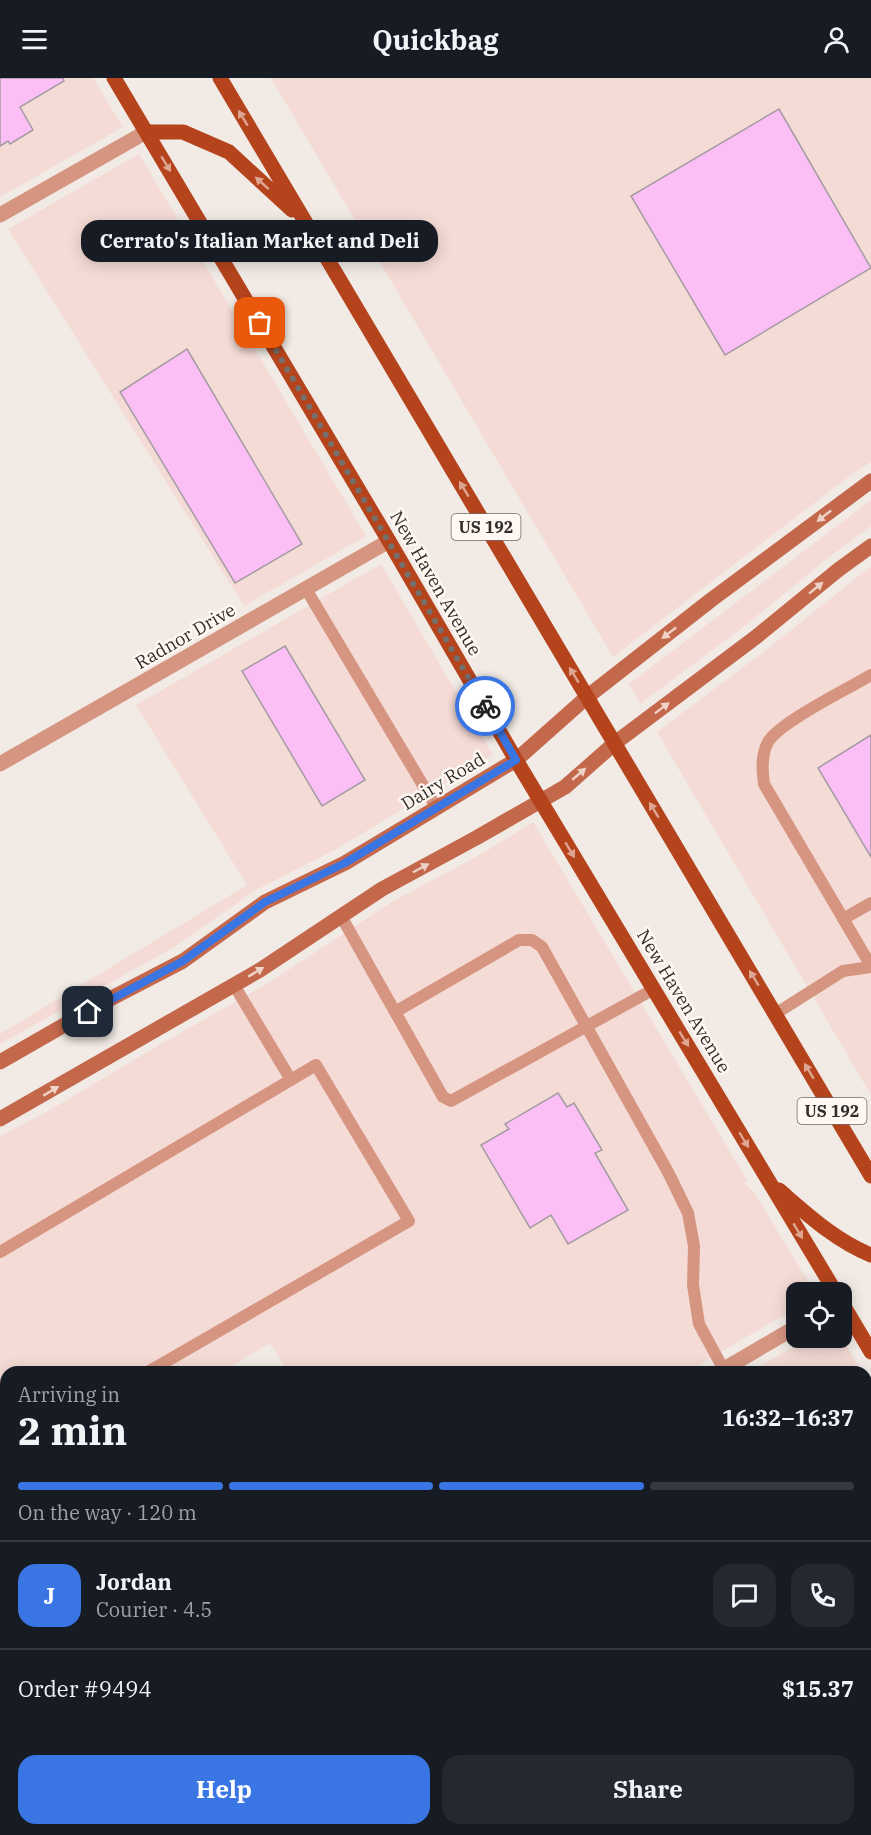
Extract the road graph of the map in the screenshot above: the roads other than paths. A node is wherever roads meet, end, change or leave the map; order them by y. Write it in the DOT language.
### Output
graph roads {
  1 [pos="114,78"];
  2 [pos="220,78"];
  3 [pos="146,132"];
  4 [pos="0,215"];
  5 [pos="305,222"];
  6 [pos="871,481"];
  7 [pos="389,541"];
  8 [pos="871,546"];
  9 [pos="306,589"];
  10 [pos="871,675"];
  11 [pos="587,697"];
  12 [pos="615,743"];
  13 [pos="516,760"];
  14 [pos="0,764"];
  15 [pos="540,800"];
  16 [pos="436,807"];
  17 [pos="871,903"];
  18 [pos="341,916"];
  19 [pos="843,919"];
  20 [pos="871,967"];
  21 [pos="234,985"];
  22 [pos="654,989"];
  23 [pos="394,1012"];
  24 [pos="775,1014"];
  25 [pos="586,1028"];
  26 [pos="0,1062"];
  27 [pos="291,1080"];
  28 [pos="0,1119"];
  29 [pos="871,1176"];
  30 [pos="768,1180"];
  31 [pos="0,1252"];
  32 [pos="871,1255"];
  33 [pos="829,1282"];
  34 [pos="852,1320"];
  35 [pos="786,1333"];
  36 [pos="871,1352"];
  37 [pos="158,1366"];
  38 [pos="719,1366"];
  39 [pos="730,1366"];
  1 -- 3 [label="main road, New Haven Avenue"];
  5 -- 2 [label="main road, US 192, one-way"];
  3 -- 4 [label="street"];
  5 -- 3 [label="main road, one-way"];
  3 -- 7 [label="main road, New Haven Avenue, one-way"];
  11 -- 5 [label="main road, US 192, one-way"];
  6 -- 11 [label="street, Dairy Road, one-way"];
  7 -- 9 [label="street, Radnor Drive"];
  7 -- 13 [label="main road, New Haven Avenue"];
  12 -- 8 [label="street, one-way"];
  9 -- 14 [label="street, Radnor Drive"];
  9 -- 16 [label="lane"];
  10 -- 19 [label="lane"];
  11 -- 12 [label="main road, US 192"];
  11 -- 13 [label="street, Dairy Road"];
  15 -- 12 [label="street, one-way"];
  24 -- 12 [label="main road, US 192, one-way"];
  13 -- 15 [label="main road, New Haven Avenue"];
  13 -- 16 [label="street, Dairy Road"];
  18 -- 15 [label="street, one-way"];
  15 -- 22 [label="main road, New Haven Avenue, one-way"];
  16 -- 26 [label="street, Dairy Road"];
  17 -- 19 [label="lane"];
  21 -- 18 [label="street, one-way"];
  18 -- 23 [label="lane"];
  19 -- 20 [label="lane"];
  20 -- 24 [label="lane"];
  21 -- 27 [label="lane"];
  28 -- 21 [label="street, one-way"];
  22 -- 25 [label="lane"];
  22 -- 30 [label="main road, New Haven Avenue, one-way"];
  23 -- 25 [label="lane"];
  23 -- 25 [label="lane"];
  29 -- 24 [label="main road, US 192, one-way"];
  25 -- 38 [label="lane"];
  27 -- 31 [label="lane"];
  27 -- 37 [label="lane"];
  30 -- 32 [label="main road"];
  30 -- 33 [label="main road, New Haven Avenue, one-way"];
  34 -- 36 [label="main road"];
  35 -- 39 [label="street"];
}
